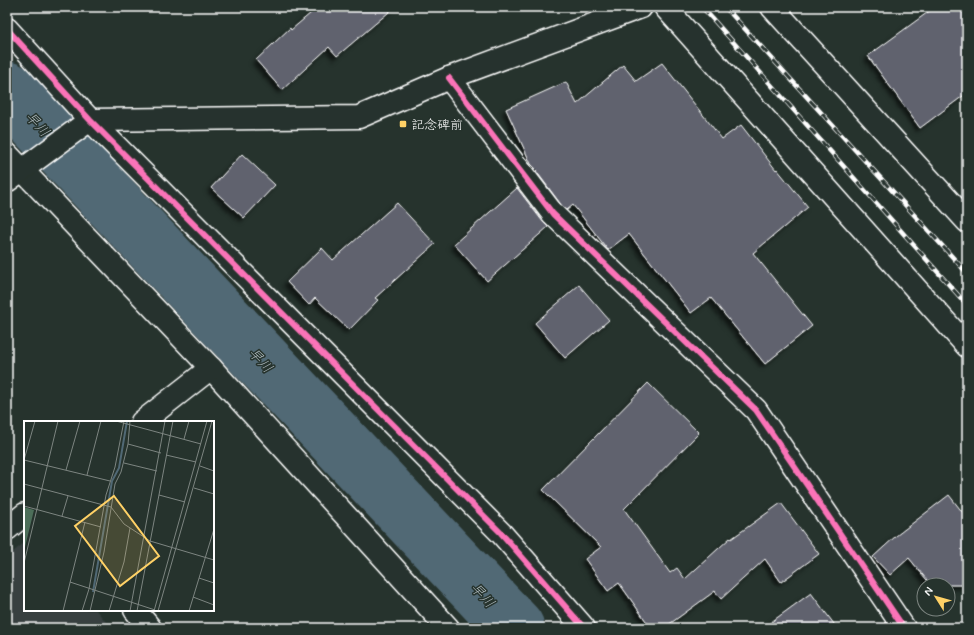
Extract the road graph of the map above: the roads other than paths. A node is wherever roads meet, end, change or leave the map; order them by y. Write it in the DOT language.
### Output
graph roads {
  1 [pos="641,7"];
  2 [pos="665,7"];
  3 [pos="772,7"];
  4 [pos="7,29"];
  5 [pos="449,78"];
  6 [pos="90,120"];
  7 [pos="12,168"];
  8 [pos="967,221"];
  9 [pos="967,346"];
  10 [pos="212,368"];
  11 [pos="143,421"];
  12 [pos="24,515"];
  13 [pos="7,529"];
  14 [pos="136,611"];
  15 [pos="150,628"];
  16 [pos="448,628"];
  17 [pos="584,628"];
  18 [pos="904,628"];
  1 -- 5 [label="street"];
  2 -- 9 [label="street"];
  3 -- 8 [label="street"];
  4 -- 6 [label="street"];
  5 -- 6 [label="street"];
  5 -- 18 [label="street"];
  6 -- 7 [label="street"];
  6 -- 17 [label="street"];
  7 -- 10 [label="street"];
  10 -- 11 [label="street"];
  10 -- 16 [label="street"];
  12 -- 13 [label="street"];
  14 -- 15 [label="street"];
}
